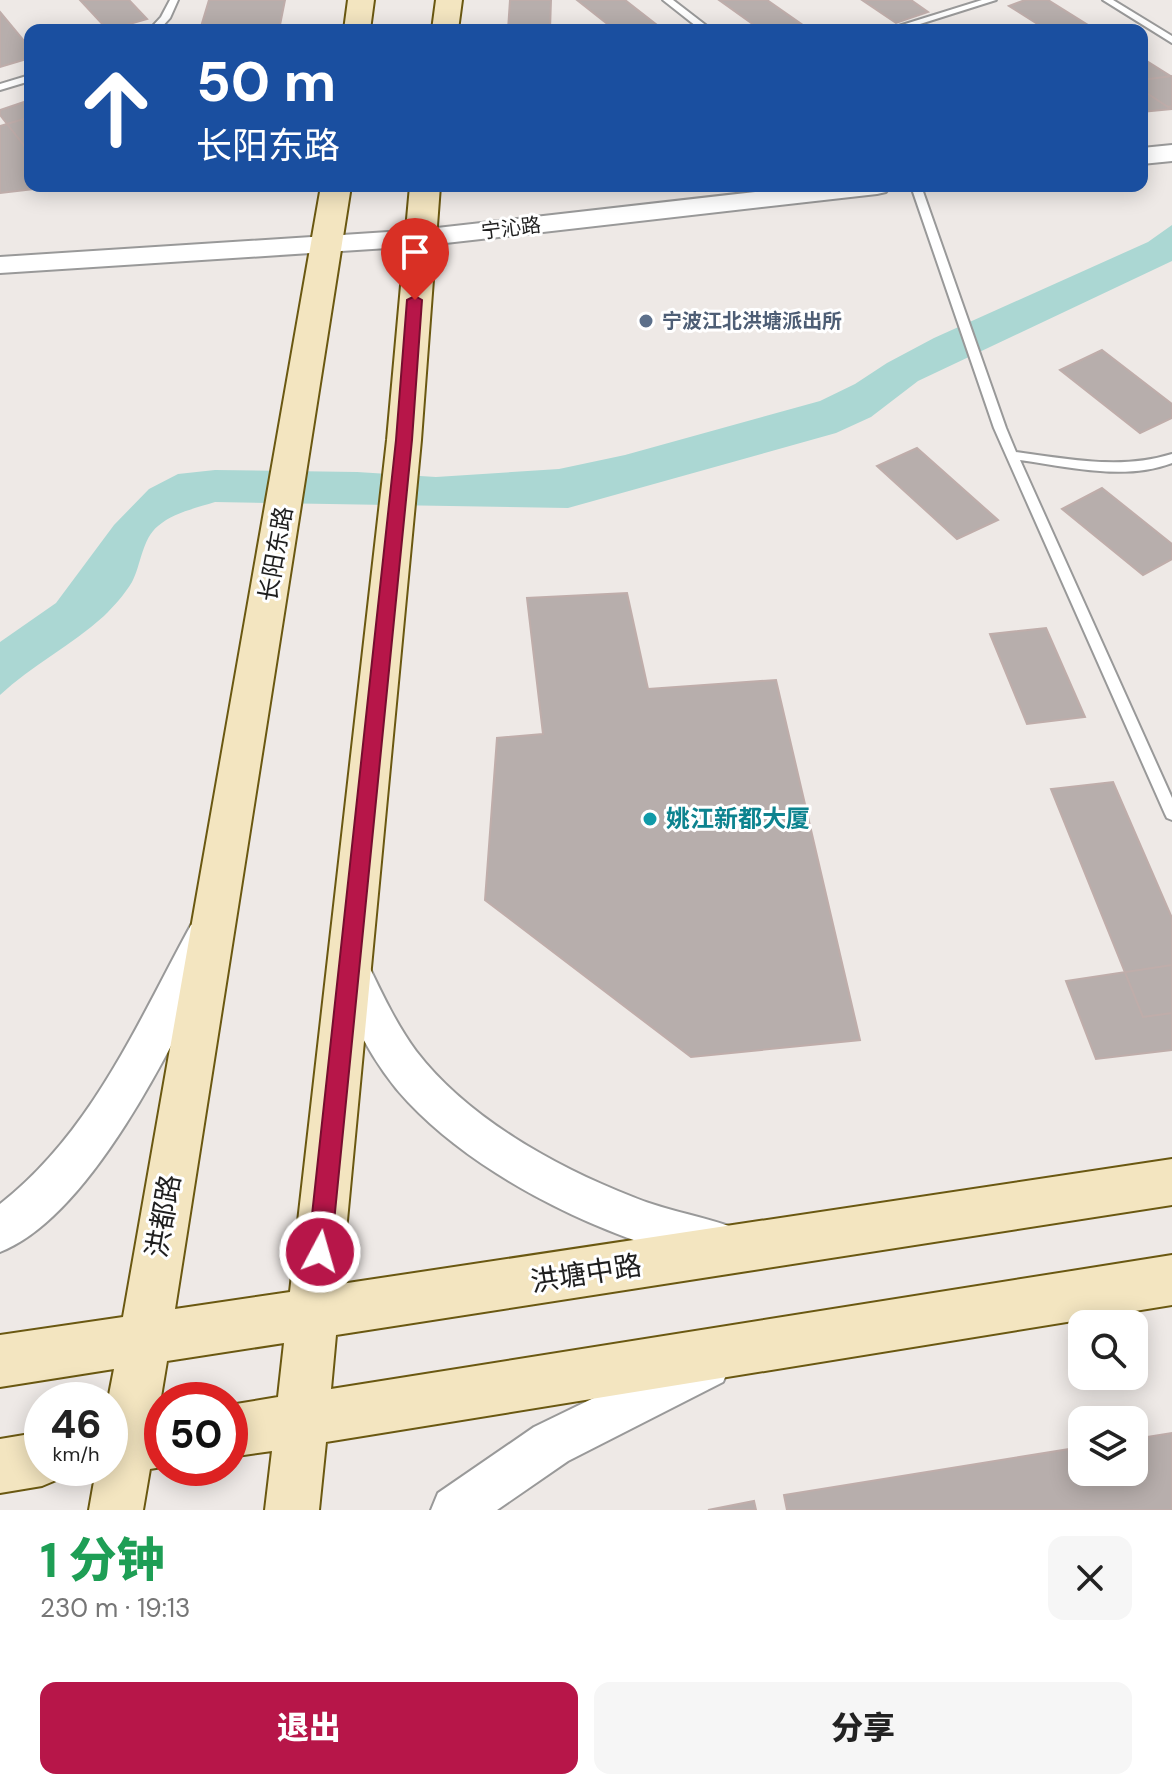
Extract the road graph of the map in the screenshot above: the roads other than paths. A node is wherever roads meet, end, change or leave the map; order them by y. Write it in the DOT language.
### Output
graph roads {
  1 [pos="174,0"];
  2 [pos="361,0"];
  3 [pos="449,0"];
  4 [pos="667,0"];
  5 [pos="992,0"];
  6 [pos="1107,0"];
  7 [pos="160,24"];
  8 [pos="358,24"];
  9 [pos="446,24"];
  10 [pos="699,24"];
  11 [pos="911,24"];
  12 [pos="1146,24"];
  13 [pos="1148,25"];
  14 [pos="1172,40"];
  15 [pos="24,80"];
  16 [pos="0,87"];
  17 [pos="1172,153"];
  18 [pos="1148,155"];
  19 [pos="335,192"];
  20 [pos="424,192"];
  21 [pos="824,192"];
  22 [pos="918,192"];
  23 [pos="419,238"];
  24 [pos="329,243"];
  25 [pos="0,265"];
  26 [pos="1012,455"];
  27 [pos="1172,458"];
  28 [pos="1172,814"];
  29 [pos="213,922"];
  30 [pos="349,966"];
  31 [pos="1172,1182"];
  32 [pos="0,1231"];
  33 [pos="738,1250"];
  34 [pos="1172,1280"];
  35 [pos="313,1316"];
  36 [pos="142,1341"];
  37 [pos="744,1349"];
  38 [pos="0,1361"];
  39 [pos="302,1420"];
  40 [pos="248,1428"];
  41 [pos="132,1446"];
  42 [pos="24,1462"];
  43 [pos="0,1466"];
  44 [pos="116,1510"];
  45 [pos="292,1510"];
  46 [pos="455,1510"];
  1 -- 7 [label="lane"];
  2 -- 8 [label="main road"];
  3 -- 9 [label="main road"];
  4 -- 10 [label="lane"];
  5 -- 11 [label="lane"];
  6 -- 12 [label="lane"];
  13 -- 14 [label="lane"];
  15 -- 16 [label="lane"];
  17 -- 18 [label="street"];
  19 -- 24 [label="main road, 长阳东路"];
  20 -- 23 [label="main road"];
  21 -- 23 [label="street, 宁沁路"];
  22 -- 26 [label="lane"];
  23 -- 24 [label="street, 宁沁路"];
  23 -- 30 [label="main road"];
  24 -- 25 [label="street, 宁沁路"];
  24 -- 29 [label="main road, 长阳东路"];
  26 -- 27 [label="lane"];
  26 -- 28 [label="lane"];
  29 -- 32 [label="street"];
  29 -- 36 [label="main road, 洪都路"];
  30 -- 33 [label="street"];
  30 -- 35 [label="main road"];
  31 -- 33 [label="main road, 洪塘中路"];
  33 -- 35 [label="main road, 洪塘中路"];
  34 -- 37 [label="main road"];
  35 -- 36 [label="main road, 洪塘中路"];
  35 -- 39 [label="main road"];
  36 -- 38 [label="main road, 洪塘中路"];
  36 -- 41 [label="main road, 洪都路"];
  37 -- 39 [label="main road"];
  37 -- 46 [label="street"];
  39 -- 40 [label="main road"];
  39 -- 45 [label="main road"];
  41 -- 44 [label="main road, 洪都路"];
  42 -- 43 [label="main road"];
}
